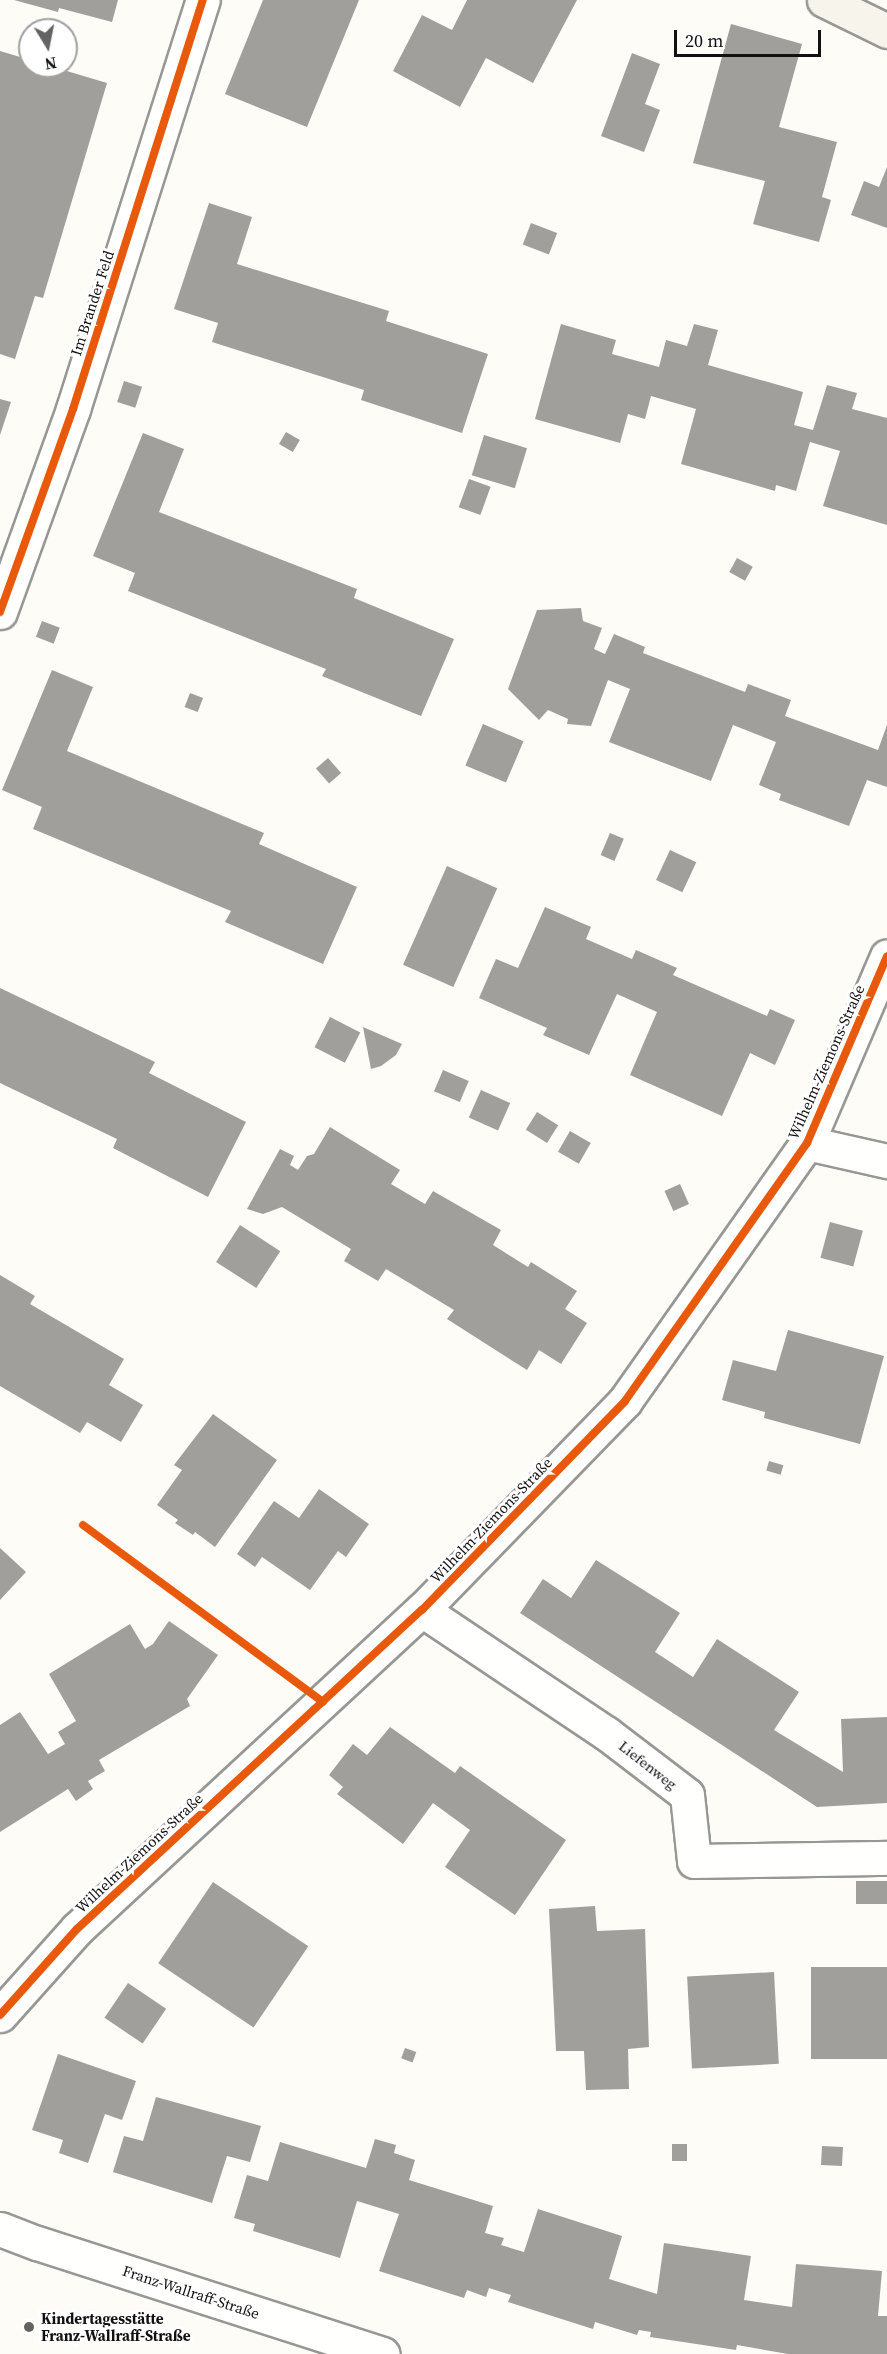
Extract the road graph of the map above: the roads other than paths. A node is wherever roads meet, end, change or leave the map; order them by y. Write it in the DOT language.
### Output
graph roads {
  1 [pos="203,0"];
  2 [pos="824,0"];
  3 [pos="887,31"];
  4 [pos="0,612"];
  5 [pos="887,956"];
  6 [pos="807,1143"];
  7 [pos="887,1161"];
  8 [pos="422,1610"];
  9 [pos="887,1858"];
  10 [pos="0,2015"];
  11 [pos="0,2229"];
  12 [pos="383,2354"];
  1 -- 4 [label="street, Im Brander Feld"];
  2 -- 3 [label="street"];
  5 -- 6 [label="street, Wilhelm-Ziemons-Straße"];
  6 -- 7 [label="street"];
  6 -- 8 [label="street, Wilhelm-Ziemons-Straße"];
  8 -- 9 [label="street, Liefenweg"];
  8 -- 10 [label="street, Wilhelm-Ziemons-Straße"];
  11 -- 12 [label="street, Franz-Wallraff-Straße"];
}
